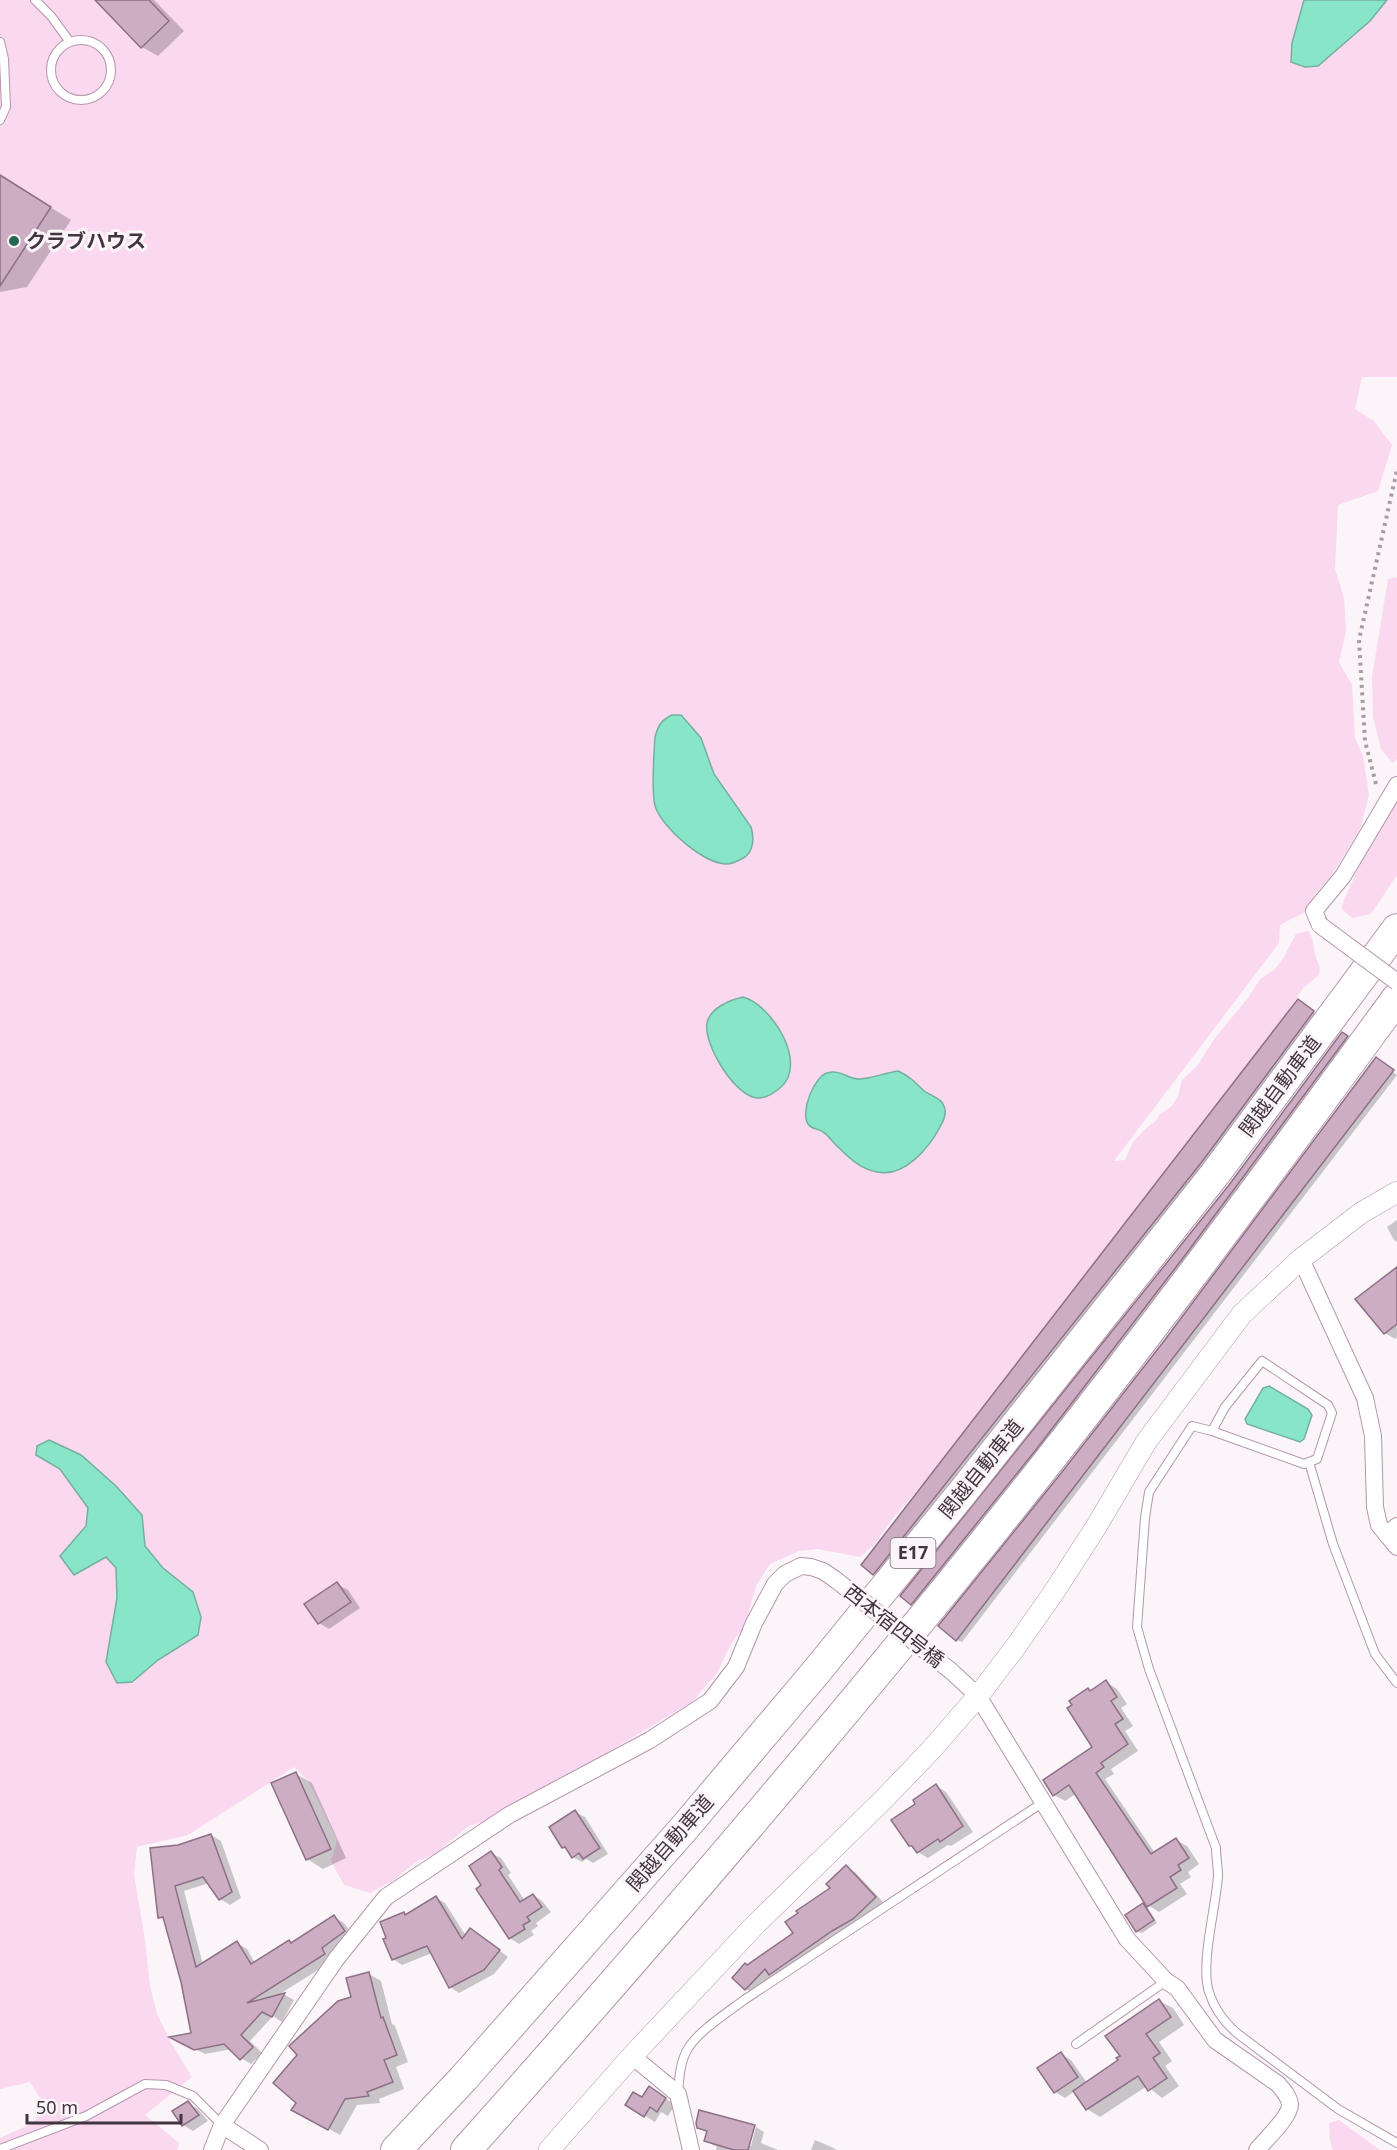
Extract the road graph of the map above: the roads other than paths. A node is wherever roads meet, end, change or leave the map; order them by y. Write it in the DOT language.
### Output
graph roads {
  1 [pos="35,0"];
  2 [pos="0,42"];
  3 [pos="70,42"];
  4 [pos="0,120"];
  5 [pos="1397,785"];
  6 [pos="1397,928"];
  7 [pos="1397,982"];
  8 [pos="1397,998"];
  9 [pos="1397,1192"];
  10 [pos="1301,1259"];
  11 [pos="1212,1431"];
  12 [pos="1310,1462"];
  13 [pos="1394,1536"];
  14 [pos="1397,1683"];
  15 [pos="978,1696"];
  16 [pos="1042,1803"];
  17 [pos="1166,1981"];
  18 [pos="1076,2044"];
  19 [pos="632,2056"];
  20 [pos="678,2094"];
  21 [pos="222,2126"];
  22 [pos="1397,2143"];
  23 [pos="0,2149"];
  24 [pos="212,2150"];
  25 [pos="260,2150"];
  26 [pos="396,2150"];
  27 [pos="466,2150"];
  28 [pos="549,2150"];
  29 [pos="691,2150"];
  30 [pos="1257,2150"];
  1 -- 3 [label="lane"];
  2 -- 4 [label="lane"];
  3 -- 3 [label="lane"];
  5 -- 7 [label="street, bridge"];
  6 -- 26 [label="highway, 関越自動車道 / E17"];
  8 -- 27 [label="highway, E17"];
  9 -- 10 [label="street"];
  10 -- 13 [label="street"];
  10 -- 15 [label="street"];
  11 -- 12 [label="lane"];
  11 -- 12 [label="lane"];
  11 -- 22 [label="lane"];
  12 -- 14 [label="lane"];
  15 -- 16 [label="street, 西本宿四号橋"];
  15 -- 19 [label="street"];
  15 -- 21 [label="street, 西本宿四号橋, bridge"];
  16 -- 17 [label="street, 西本宿四号橋"];
  16 -- 20 [label="lane"];
  17 -- 18 [label="lane"];
  17 -- 30 [label="street, 西本宿四号橋"];
  19 -- 20 [label="street"];
  19 -- 28 [label="street"];
  20 -- 29 [label="street"];
  21 -- 23 [label="lane"];
  21 -- 24 [label="street, 西本宿四号橋"];
  21 -- 25 [label="street"];
}
